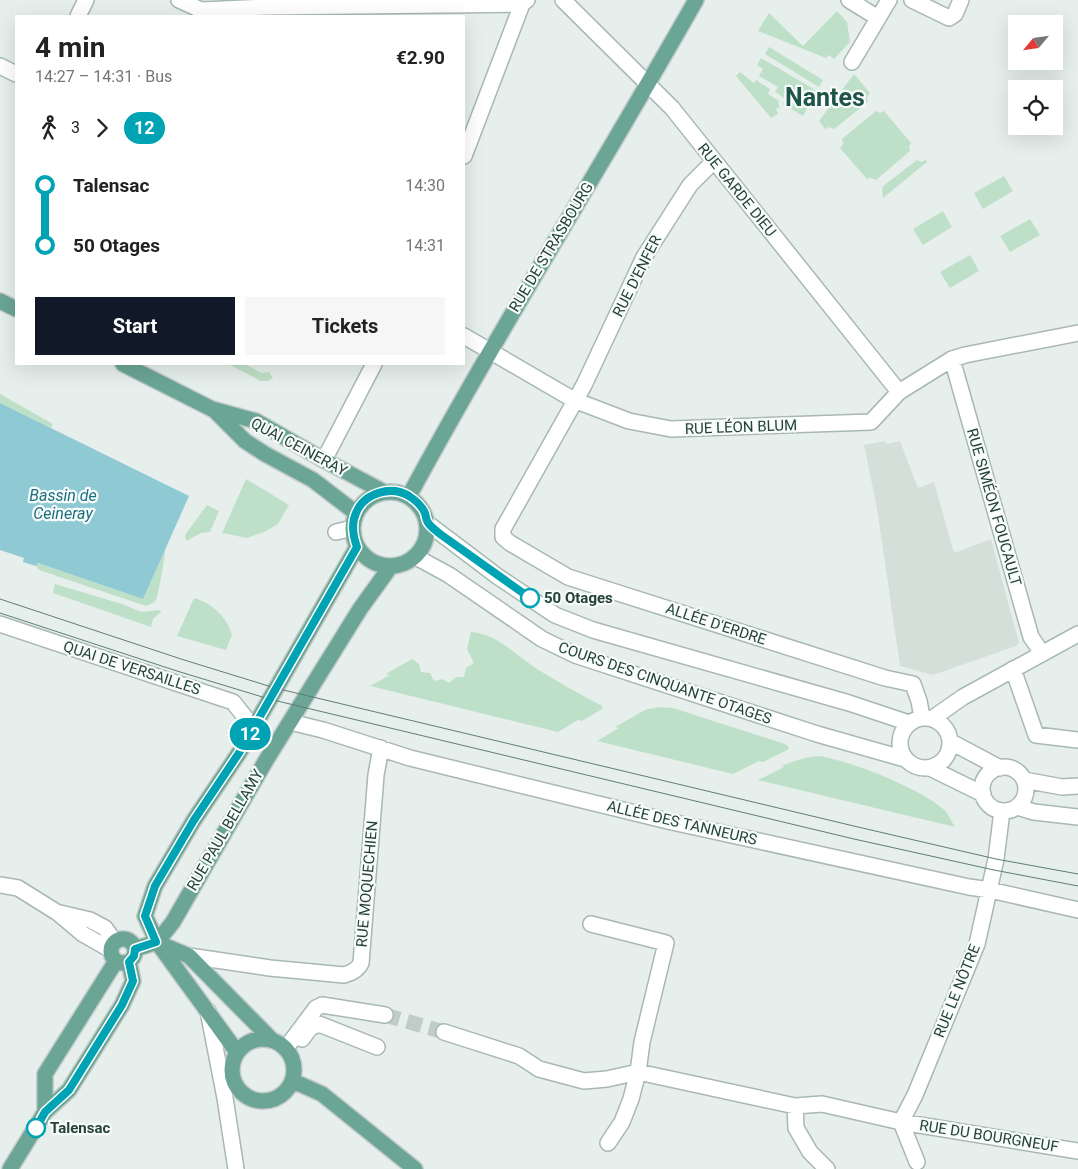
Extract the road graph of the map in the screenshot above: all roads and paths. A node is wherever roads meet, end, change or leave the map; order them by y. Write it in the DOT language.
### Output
graph roads {
  1 [pos="86,0"];
  2 [pos="179,0"];
  3 [pos="563,0"];
  4 [pos="696,0"];
  5 [pos="849,0"];
  6 [pos="889,0"];
  7 [pos="912,0"];
  8 [pos="961,0"];
  9 [pos="524,2"];
  10 [pos="228,5"];
  11 [pos="199,13"];
  12 [pos="78,15"];
  13 [pos="878,18"];
  14 [pos="852,62"];
  15 [pos="0,66"];
  16 [pos="15,74"];
  17 [pos="648,84"];
  18 [pos="465,153"];
  19 [pos="714,161"];
  20 [pos="0,301"];
  21 [pos="15,308"];
  22 [pos="1078,333"];
  23 [pos="465,337"];
  24 [pos="489,351"];
  25 [pos="952,359"];
  26 [pos="126,365"];
  27 [pos="373,365"];
  28 [pos="899,392"];
  29 [pos="574,400"];
  30 [pos="212,409"];
  31 [pos="324,460"];
  32 [pos="384,492"];
  33 [pos="409,496"];
  34 [pos="356,513"];
  35 [pos="427,523"];
  36 [pos="353,528"];
  37 [pos="503,529"];
  38 [pos="336,532"];
  39 [pos="357,547"];
  40 [pos="416,557"];
  41 [pos="391,566"];
  42 [pos="0,624"];
  43 [pos="1078,634"];
  44 [pos="1042,653"];
  45 [pos="1013,669"];
  46 [pos="921,720"];
  47 [pos="290,722"];
  48 [pos="253,727"];
  49 [pos="1078,740"];
  50 [pos="951,742"];
  51 [pos="381,748"];
  52 [pos="905,759"];
  53 [pos="930,768"];
  54 [pos="1000,768"];
  55 [pos="1024,780"];
  56 [pos="1078,786"];
  57 [pos="983,794"];
  58 [pos="1009,809"];
  59 [pos="1078,817"];
  60 [pos="1,886"];
  61 [pos="990,890"];
  62 [pos="1078,910"];
  63 [pos="591,924"];
  64 [pos="156,942"];
  65 [pos="121,953"];
  66 [pos="189,956"];
  67 [pos="208,1011"];
  68 [pos="386,1015"];
  69 [pos="444,1032"];
  70 [pos="271,1039"];
  71 [pos="377,1047"];
  72 [pos="237,1052"];
  73 [pos="289,1052"];
  74 [pos="638,1072"];
  75 [pos="293,1081"];
  76 [pos="235,1083"];
  77 [pos="225,1098"];
  78 [pos="795,1106"];
  79 [pos="45,1112"];
  80 [pos="901,1122"];
  81 [pos="608,1143"];
  82 [pos="1078,1151"];
  83 [pos="917,1162"];
  84 [pos="10,1169"];
  85 [pos="236,1169"];
  86 [pos="415,1169"];
  87 [pos="827,1169"];
  1 -- 12 [label="street"];
  2 -- 11 [label="street"];
  3 -- 17 [label="street, RUE GARDE DIEU"];
  4 -- 17 [label="main road, RUE DE STRASBOURG"];
  5 -- 13 [label="street"];
  6 -- 13 [label="street"];
  7 -- 8 [label="street"];
  9 -- 10 [label="street"];
  9 -- 18 [label="street"];
  10 -- 11 [label="street"];
  13 -- 14 [label="street"];
  15 -- 16 [label="street"];
  17 -- 19 [label="street, RUE GARDE DIEU"];
  17 -- 24 [label="main road, RUE DE STRASBOURG"];
  19 -- 28 [label="street, RUE GARDE DIEU"];
  19 -- 29 [label="street, RUE D'ENFER"];
  20 -- 21 [label="main road"];
  22 -- 25 [label="street, RUE LÉON BLUM"];
  23 -- 24 [label="street, RUE LÉON BLUM"];
  24 -- 29 [label="street, RUE LÉON BLUM"];
  24 -- 33 [label="main road, RUE DE STRASBOURG"];
  25 -- 28 [label="street, RUE LÉON BLUM"];
  25 -- 44 [label="street, RUE SIMÉON FOUCAULT"];
  26 -- 30 [label="main road, QUAI CEINERAY"];
  27 -- 31 [label="street"];
  28 -- 29 [label="street, RUE LÉON BLUM"];
  29 -- 37 [label="street, RUE D'ENFER"];
  30 -- 31 [label="main road, QUAI CEINERAY"];
  30 -- 34 [label="main road, QUAI CEINERAY"];
  31 -- 32 [label="main road, QUAI CEINERAY"];
  32 -- 33 [label="main road"];
  32 -- 34 [label="main road"];
  33 -- 35 [label="main road"];
  34 -- 36 [label="main road"];
  35 -- 40 [label="main road"];
  35 -- 46 [label="street, COURS DES CINQUANTE OTAGES"];
  36 -- 38 [label="street"];
  36 -- 39 [label="main road"];
  37 -- 46 [label="street, ALLÉE D'ERDRE"];
  39 -- 41 [label="main road"];
  39 -- 48 [label="main road, RUE PAUL BELLAMY"];
  40 -- 41 [label="main road"];
  40 -- 52 [label="street, COURS DES CINQUANTE OTAGES"];
  41 -- 47 [label="main road, RUE PAUL BELLAMY"];
  42 -- 48 [label="street, QUAI DE VERSAILLES"];
  43 -- 44 [label="street"];
  44 -- 45 [label="street"];
  45 -- 46 [label="street"];
  45 -- 49 [label="street"];
  46 -- 50 [label="street"];
  46 -- 52 [label="street"];
  47 -- 51 [label="street, ALLÉE DES TANNEURS"];
  47 -- 64 [label="main road, RUE PAUL BELLAMY"];
  48 -- 64 [label="main road, RUE PAUL BELLAMY"];
  50 -- 53 [label="street"];
  50 -- 54 [label="street"];
  51 -- 61 [label="street, ALLÉE DES TANNEURS"];
  51 -- 66 [label="street, RUE MOQUECHIEN"];
  52 -- 53 [label="street, COURS DES CINQUANTE OTAGES"];
  53 -- 57 [label="street, COURS DES CINQUANTE OTAGES"];
  54 -- 55 [label="street"];
  54 -- 57 [label="street"];
  55 -- 56 [label="street"];
  55 -- 58 [label="street"];
  57 -- 58 [label="street, COURS DES CINQUANTE OTAGES"];
  58 -- 59 [label="street, COURS DES CINQUANTE OTAGES"];
  58 -- 61 [label="street, RUE LE NÔTRE"];
  60 -- 65 [label="street"];
  61 -- 62 [label="street, ALLÉE DES TANNEURS"];
  61 -- 80 [label="street, RUE LE NÔTRE"];
  63 -- 74 [label="street"];
  64 -- 65 [label="main road"];
  64 -- 66 [label="main road"];
  64 -- 67 [label="main road"];
  65 -- 79 [label="main road"];
  65 -- 79 [label="main road"];
  66 -- 70 [label="main road"];
  67 -- 72 [label="main road"];
  67 -- 77 [label="street"];
  68 -- 73 [label="street"];
  69 -- 74 [label="street"];
  70 -- 72 [label="main road"];
  70 -- 73 [label="main road"];
  71 -- 73 [label="street"];
  72 -- 76 [label="main road"];
  73 -- 75 [label="main road"];
  74 -- 78 [label="street, RUE DU BOURGNEUF"];
  74 -- 81 [label="street"];
  75 -- 76 [label="main road"];
  75 -- 86 [label="main road"];
  76 -- 77 [label="street"];
  77 -- 85 [label="street"];
  78 -- 80 [label="street, RUE DU BOURGNEUF"];
  78 -- 87 [label="street"];
  79 -- 84 [label="main road"];
  80 -- 82 [label="street, RUE DU BOURGNEUF"];
  80 -- 83 [label="street"];
}
